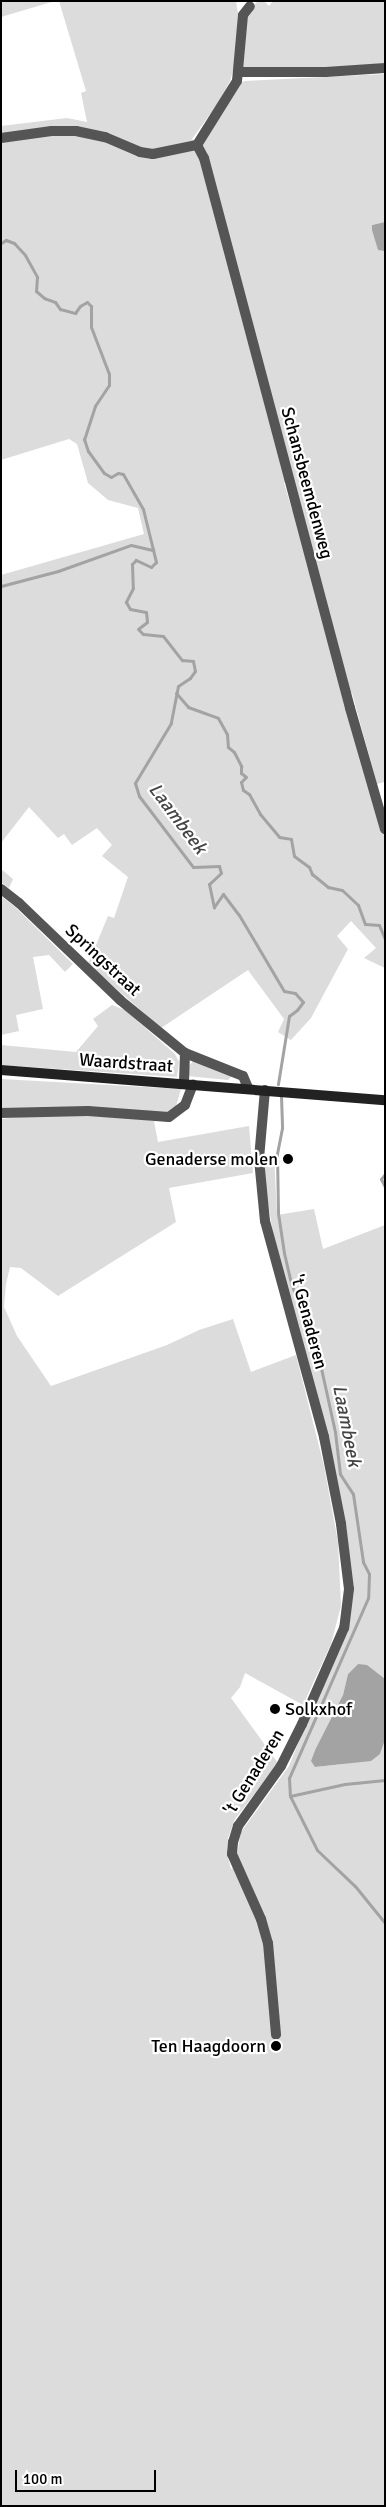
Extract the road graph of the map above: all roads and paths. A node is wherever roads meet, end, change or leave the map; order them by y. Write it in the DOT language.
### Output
graph roads {
  1 [pos="250,6"];
  2 [pos="385,68"];
  3 [pos="239,72"];
  4 [pos="1,138"];
  5 [pos="197,145"];
  6 [pos="385,829"];
  7 [pos="1,890"];
  8 [pos="185,1053"];
  9 [pos="1,1070"];
  10 [pos="189,1083"];
  11 [pos="248,1088"];
  12 [pos="265,1090"];
  13 [pos="385,1100"];
  14 [pos="1,1112"];
  15 [pos="276,2035"];
  1 -- 3 [label="street"];
  2 -- 3 [label="street"];
  3 -- 5 [label="street"];
  4 -- 5 [label="street"];
  5 -- 6 [label="street, Schansbeemdenweg"];
  7 -- 8 [label="street, Springstraat"];
  8 -- 10 [label="street"];
  8 -- 11 [label="street, Springstraat"];
  9 -- 10 [label="street, Waardstraat"];
  10 -- 11 [label="street, Waardstraat"];
  10 -- 14 [label="street"];
  11 -- 12 [label="street"];
  12 -- 13 [label="street"];
  12 -- 15 [label="street, 't Genaderen"];
}
